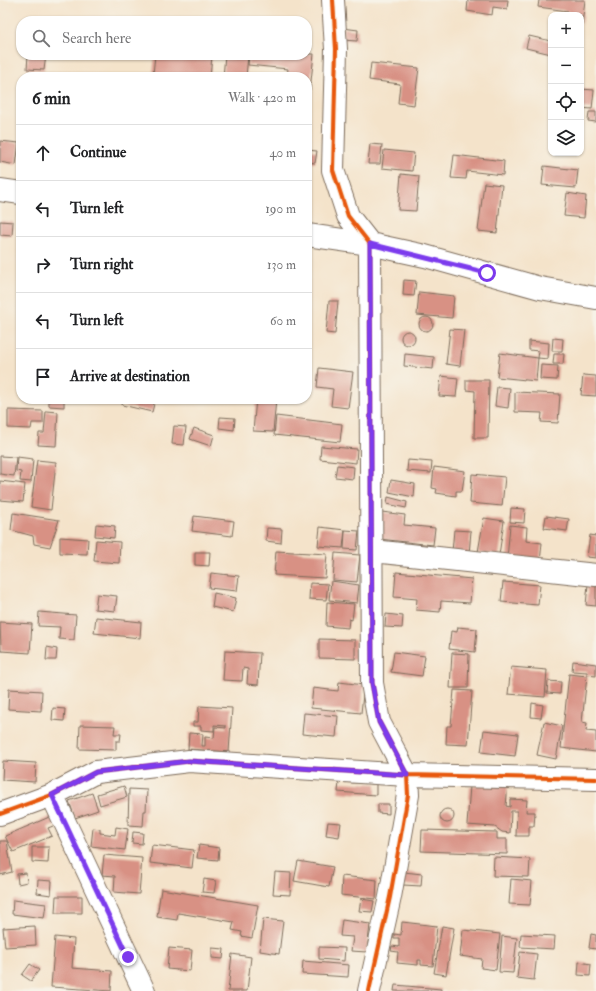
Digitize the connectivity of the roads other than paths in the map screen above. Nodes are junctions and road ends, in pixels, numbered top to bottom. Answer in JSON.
{"nodes":[{"id":1,"x":334,"y":0,"type":"edge"},
{"id":2,"x":0,"y":190,"type":"edge"},
{"id":3,"x":16,"y":192,"type":"edge"},
{"id":4,"x":312,"y":236,"type":"edge"},
{"id":5,"x":370,"y":244,"type":"junction"},
{"id":6,"x":596,"y":298,"type":"edge"},
{"id":7,"x":373,"y":551,"type":"junction"},
{"id":8,"x":596,"y":575,"type":"edge"},
{"id":9,"x":407,"y":775,"type":"junction"},
{"id":10,"x":596,"y":779,"type":"edge"},
{"id":11,"x":52,"y":795,"type":"junction"},
{"id":12,"x":0,"y":814,"type":"edge"},
{"id":13,"x":144,"y":991,"type":"edge"},
{"id":14,"x":369,"y":991,"type":"edge"}],
"edges":[{"from":1,"to":5,"type":"street"},
{"from":2,"to":3,"type":"street"},
{"from":4,"to":5,"type":"street"},
{"from":5,"to":6,"type":"street"},
{"from":5,"to":7,"type":"street"},
{"from":7,"to":8,"type":"street"},
{"from":7,"to":9,"type":"street"},
{"from":9,"to":10,"type":"street"},
{"from":9,"to":11,"type":"street"},
{"from":9,"to":14,"type":"street"},
{"from":11,"to":12,"type":"street"},
{"from":11,"to":13,"type":"street"}]}
